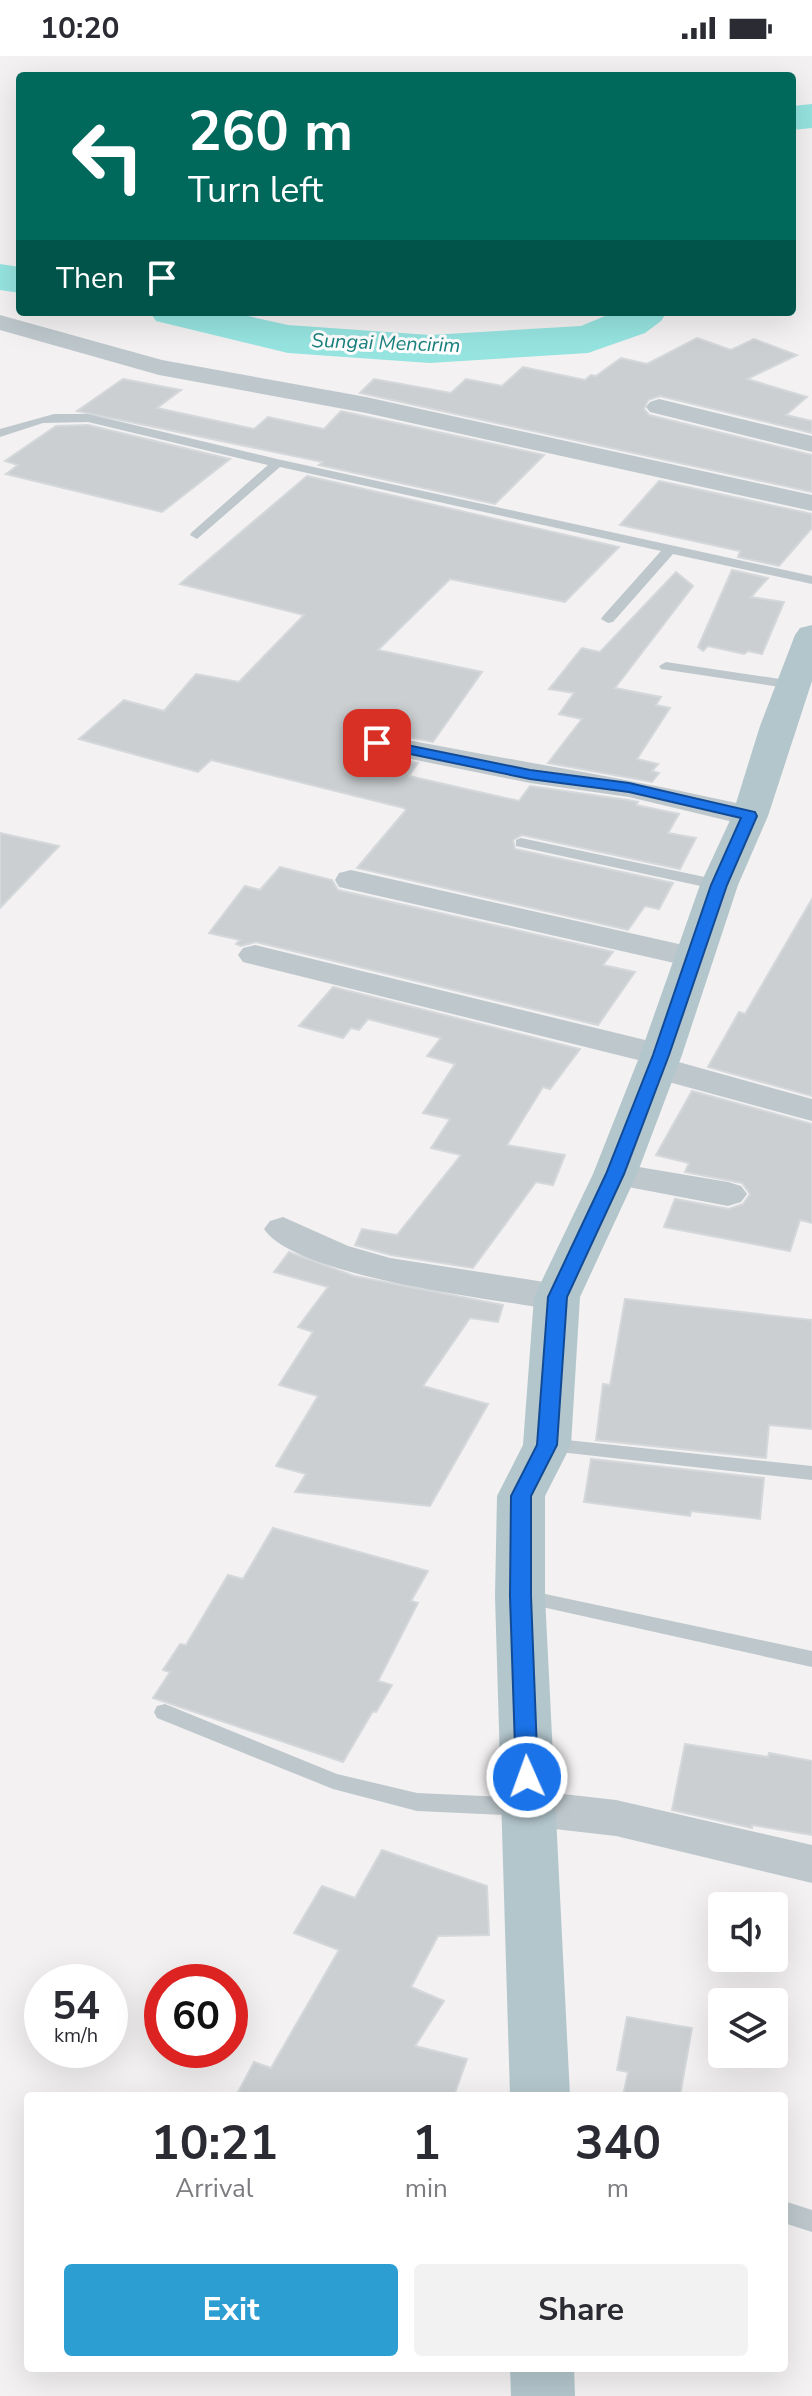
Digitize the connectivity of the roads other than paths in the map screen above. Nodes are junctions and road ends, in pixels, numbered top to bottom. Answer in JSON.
{"nodes":[{"id":1,"x":0,"y":322,"type":"edge"},
{"id":2,"x":659,"y":407,"type":"dead end"},
{"id":3,"x":0,"y":433,"type":"edge"},
{"id":4,"x":812,"y":444,"type":"edge"},
{"id":5,"x":277,"y":463,"type":"junction"},
{"id":6,"x":812,"y":503,"type":"edge"},
{"id":7,"x":197,"y":535,"type":"dead end"},
{"id":8,"x":670,"y":549,"type":"junction"},
{"id":9,"x":812,"y":580,"type":"edge"},
{"id":10,"x":608,"y":619,"type":"dead end"},
{"id":11,"x":812,"y":635,"type":"edge"},
{"id":12,"x":666,"y":666,"type":"dead end"},
{"id":13,"x":793,"y":685,"type":"junction"},
{"id":14,"x":377,"y":743,"type":"dead end"},
{"id":15,"x":750,"y":816,"type":"junction"},
{"id":16,"x":521,"y":843,"type":"dead end"},
{"id":17,"x":351,"y":880,"type":"dead end"},
{"id":18,"x":719,"y":885,"type":"junction"},
{"id":19,"x":255,"y":955,"type":"dead end"},
{"id":20,"x":692,"y":957,"type":"junction"},
{"id":21,"x":659,"y":1061,"type":"junction"},
{"id":22,"x":812,"y":1110,"type":"edge"},
{"id":23,"x":615,"y":1174,"type":"junction"},
{"id":24,"x":728,"y":1194,"type":"dead end"},
{"id":25,"x":283,"y":1229,"type":"dead end"},
{"id":26,"x":557,"y":1297,"type":"junction"},
{"id":27,"x":547,"y":1445,"type":"junction"},
{"id":28,"x":812,"y":1473,"type":"edge"},
{"id":29,"x":520,"y":1596,"type":"junction"},
{"id":30,"x":812,"y":1659,"type":"edge"},
{"id":31,"x":165,"y":1712,"type":"dead end"},
{"id":32,"x":528,"y":1808,"type":"junction"},
{"id":33,"x":812,"y":1864,"type":"edge"},
{"id":34,"x":540,"y":2092,"type":"edge"},
{"id":35,"x":788,"y":2213,"type":"edge"},
{"id":36,"x":812,"y":2221,"type":"edge"},
{"id":37,"x":542,"y":2372,"type":"edge"},
{"id":38,"x":543,"y":2396,"type":"edge"}],
"edges":[{"from":1,"to":6,"type":"street"},
{"from":2,"to":4,"type":"street"},
{"from":3,"to":5,"type":"lane"},
{"from":5,"to":7,"type":"lane"},
{"from":5,"to":8,"type":"lane"},
{"from":8,"to":9,"type":"lane"},
{"from":8,"to":10,"type":"lane"},
{"from":11,"to":13,"type":"main road"},
{"from":12,"to":13,"type":"lane"},
{"from":13,"to":15,"type":"main road"},
{"from":14,"to":15,"type":"street"},
{"from":15,"to":18,"type":"main road"},
{"from":16,"to":18,"type":"lane"},
{"from":17,"to":20,"type":"street"},
{"from":18,"to":20,"type":"main road"},
{"from":19,"to":21,"type":"street"},
{"from":20,"to":21,"type":"main road"},
{"from":21,"to":22,"type":"street"},
{"from":21,"to":23,"type":"main road"},
{"from":23,"to":24,"type":"street"},
{"from":23,"to":26,"type":"main road"},
{"from":25,"to":26,"type":"street"},
{"from":26,"to":27,"type":"main road"},
{"from":27,"to":28,"type":"lane"},
{"from":27,"to":29,"type":"main road"},
{"from":29,"to":30,"type":"lane"},
{"from":29,"to":32,"type":"main road"},
{"from":31,"to":32,"type":"lane"},
{"from":32,"to":33,"type":"street"},
{"from":32,"to":34,"type":"main road"},
{"from":35,"to":36,"type":"lane"},
{"from":37,"to":38,"type":"main road"}]}
